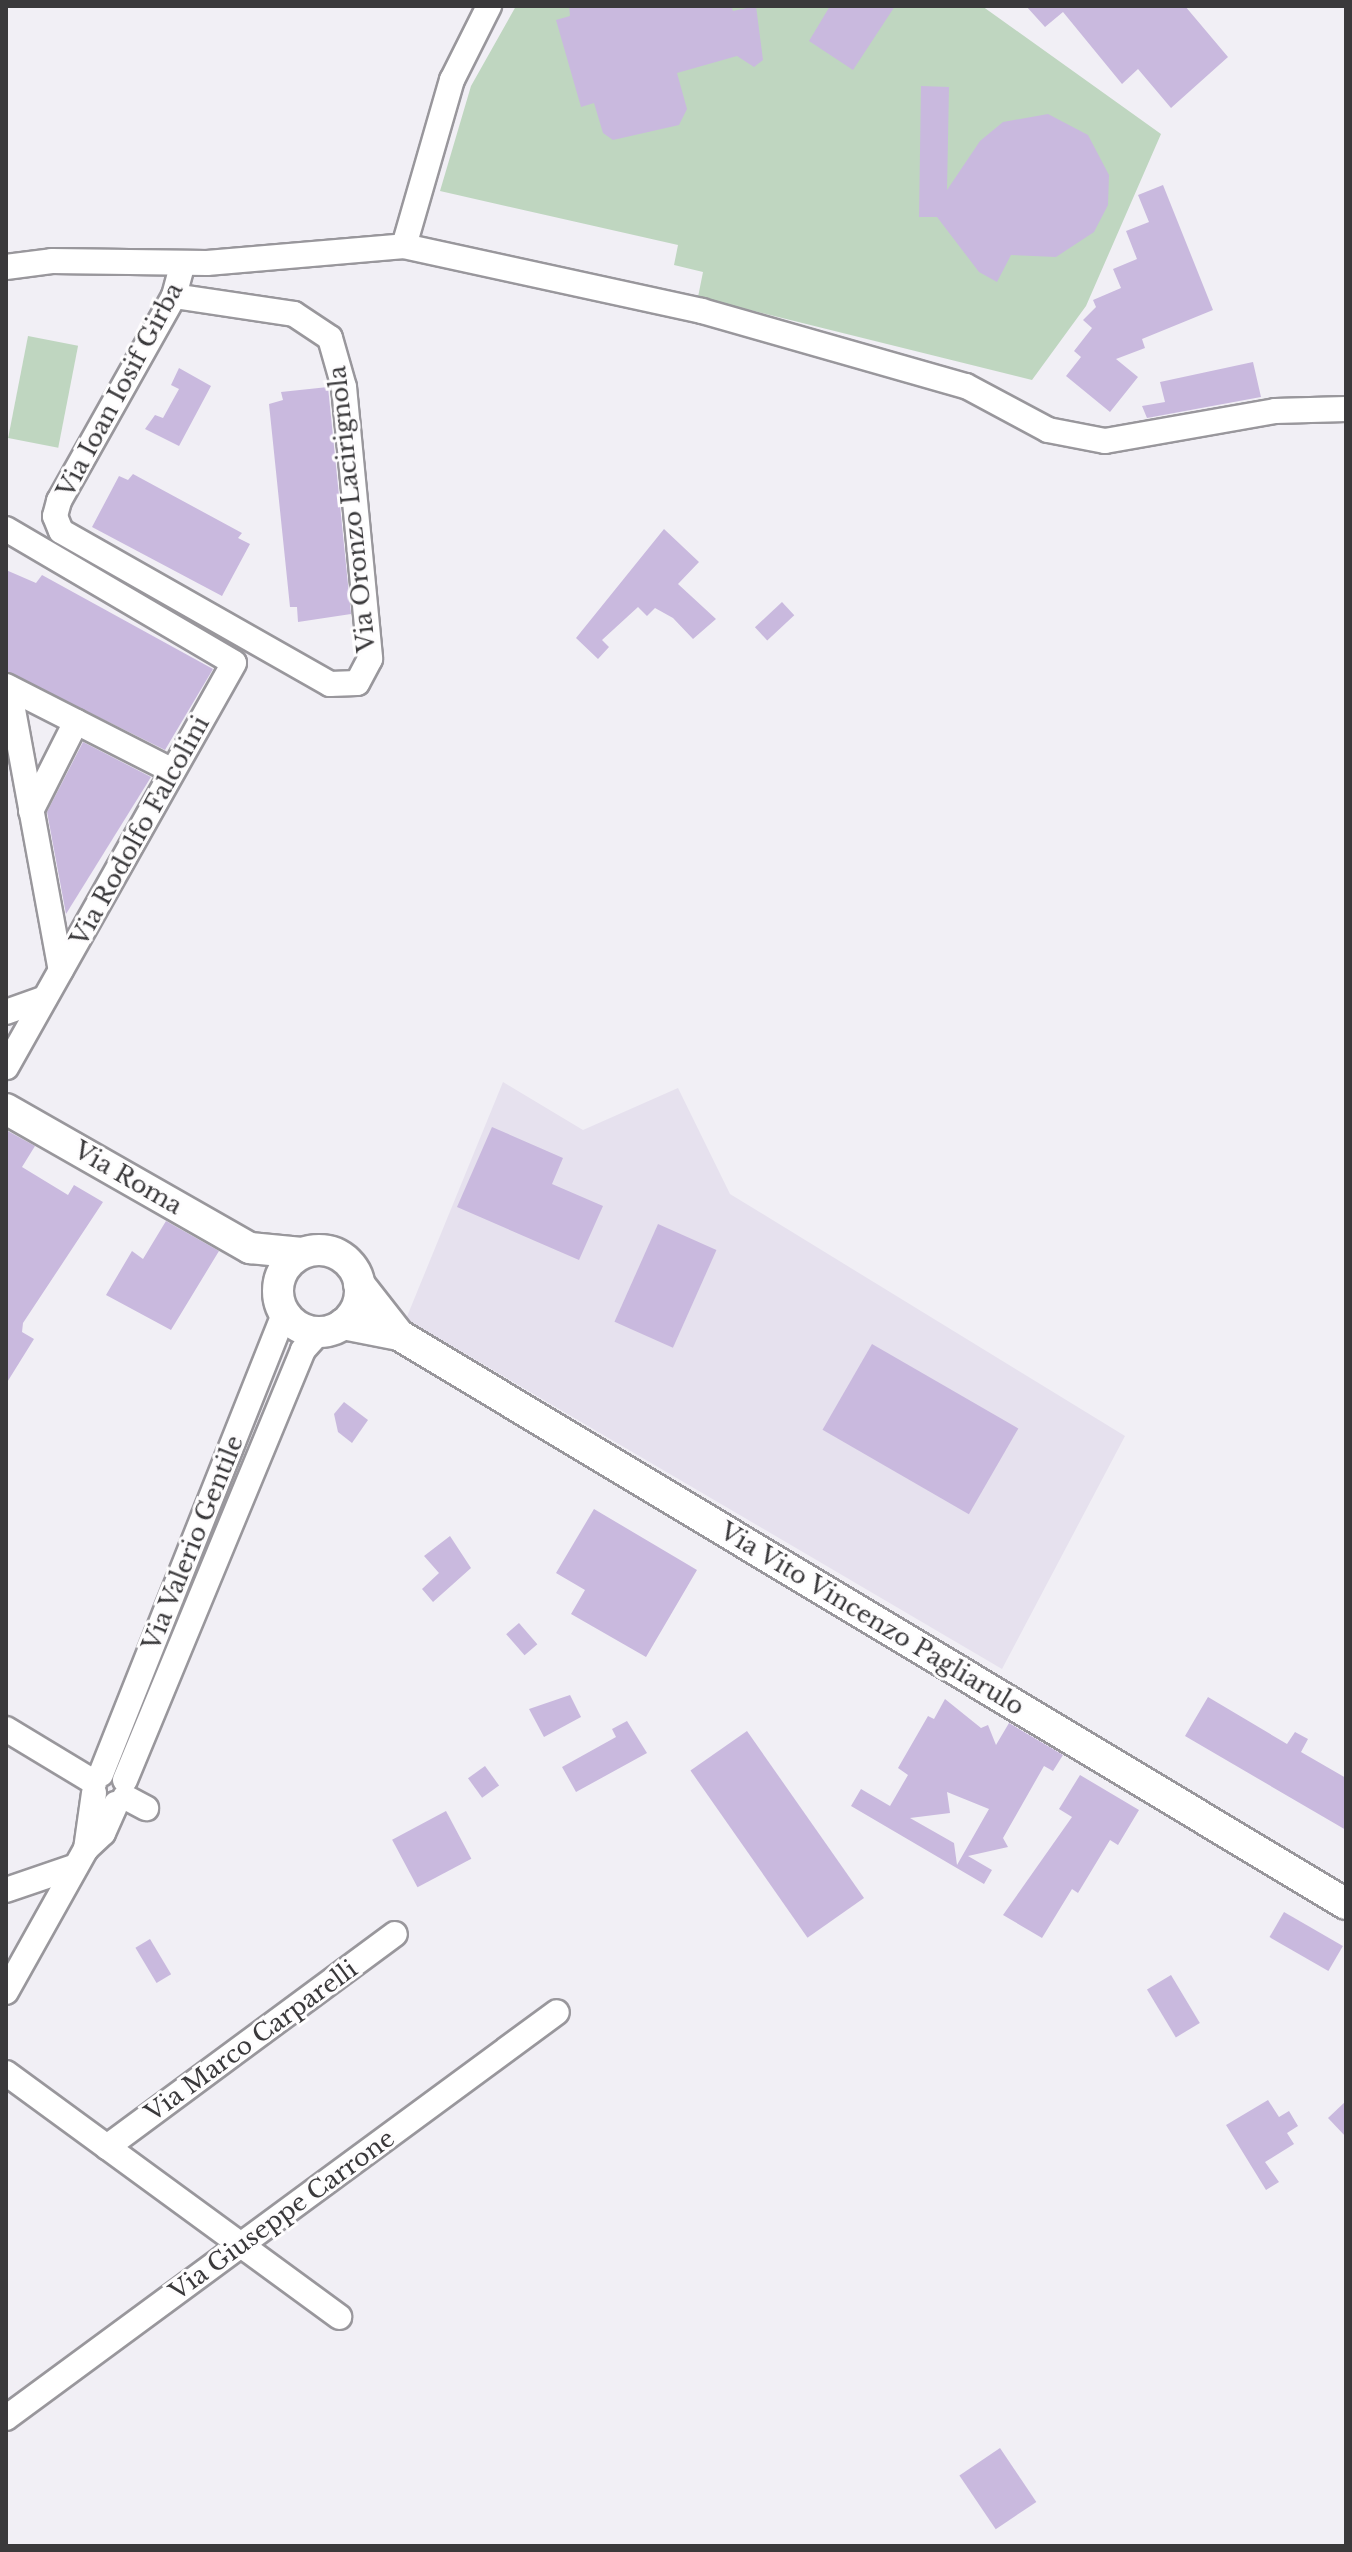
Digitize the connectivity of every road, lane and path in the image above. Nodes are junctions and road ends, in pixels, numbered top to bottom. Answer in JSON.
{"nodes":[{"id":1,"x":489,"y":6,"type":"edge"},
{"id":2,"x":404,"y":246,"type":"junction"},
{"id":3,"x":183,"y":263,"type":"junction"},
{"id":4,"x":6,"y":267,"type":"edge"},
{"id":5,"x":174,"y":296,"type":"junction"},
{"id":6,"x":1346,"y":409,"type":"edge"},
{"id":7,"x":55,"y":516,"type":"joint"},
{"id":8,"x":7,"y":531,"type":"edge"},
{"id":9,"x":7,"y":687,"type":"edge"},
{"id":10,"x":76,"y":722,"type":"junction"},
{"id":11,"x":173,"y":771,"type":"junction"},
{"id":12,"x":31,"y":811,"type":"junction"},
{"id":13,"x":61,"y":970,"type":"junction"},
{"id":14,"x":45,"y":998,"type":"junction"},
{"id":15,"x":6,"y":1012,"type":"edge"},
{"id":16,"x":6,"y":1067,"type":"edge"},
{"id":17,"x":6,"y":1109,"type":"edge"},
{"id":18,"x":250,"y":1248,"type":"junction"},
{"id":19,"x":302,"y":1253,"type":"junction"},
{"id":20,"x":359,"y":1284,"type":"junction"},
{"id":21,"x":281,"y":1299,"type":"junction"},
{"id":22,"x":331,"y":1328,"type":"junction"},
{"id":23,"x":399,"y":1335,"type":"junction"},
{"id":24,"x":6,"y":1729,"type":"edge"},
{"id":25,"x":96,"y":1783,"type":"junction"},
{"id":26,"x":128,"y":1798,"type":"junction"},
{"id":27,"x":81,"y":1858,"type":"junction"},
{"id":28,"x":6,"y":1890,"type":"edge"},
{"id":29,"x":1346,"y":1904,"type":"edge"},
{"id":30,"x":395,"y":1934,"type":"dead end"},
{"id":31,"x":6,"y":1992,"type":"edge"},
{"id":32,"x":557,"y":2012,"type":"dead end"},
{"id":33,"x":6,"y":2073,"type":"edge"},
{"id":34,"x":107,"y":2147,"type":"junction"},
{"id":35,"x":241,"y":2246,"type":"junction"},
{"id":36,"x":339,"y":2317,"type":"dead end"},
{"id":37,"x":6,"y":2418,"type":"edge"}],
"edges":[{"from":1,"to":2,"type":"street"},
{"from":2,"to":3,"type":"street"},
{"from":2,"to":6,"type":"street"},
{"from":3,"to":4,"type":"street"},
{"from":3,"to":5,"type":"street","name":"Via Ioan Iosif Girba"},
{"from":5,"to":7,"type":"street","name":"Via Ioan Iosif Girba"},
{"from":5,"to":7,"type":"street","name":"Via Oronzo Lacirignola"},
{"from":8,"to":11,"type":"street","name":"Via Rodolfo Falcolini"},
{"from":9,"to":10,"type":"street"},
{"from":9,"to":12,"type":"street"},
{"from":10,"to":11,"type":"street"},
{"from":10,"to":12,"type":"street"},
{"from":11,"to":13,"type":"street","name":"Via Rodolfo Falcolini"},
{"from":12,"to":13,"type":"street"},
{"from":13,"to":14,"type":"street","name":"Via Rodolfo Falcolini"},
{"from":14,"to":15,"type":"street"},
{"from":14,"to":16,"type":"street","name":"Via Rodolfo Falcolini"},
{"from":17,"to":18,"type":"street","name":"Via Roma"},
{"from":18,"to":19,"type":"street","name":"Via Roma"},
{"from":18,"to":21,"type":"street","name":"Via Roma"},
{"from":19,"to":20,"type":"street"},
{"from":19,"to":21,"type":"street"},
{"from":20,"to":22,"type":"street"},
{"from":20,"to":23,"type":"street","name":"Via Vito Vincenzo Pagliarulo"},
{"from":21,"to":22,"type":"street"},
{"from":21,"to":25,"type":"street","name":"Via Valerio Gentile"},
{"from":22,"to":23,"type":"street","name":"Via Vito Vincenzo Pagliarulo"},
{"from":22,"to":26,"type":"street","name":"Via Valerio Gentile"},
{"from":23,"to":29,"type":"street","name":"Via Vito Vincenzo Pagliarulo"},
{"from":24,"to":25,"type":"street"},
{"from":25,"to":26,"type":"street"},
{"from":25,"to":27,"type":"street","name":"Via Valerio Gentile"},
{"from":26,"to":27,"type":"street","name":"Via Valerio Gentile"},
{"from":27,"to":28,"type":"street"},
{"from":27,"to":31,"type":"street","name":"Via Valerio Gentile"},
{"from":30,"to":34,"type":"street","name":"Via Marco Carparelli"},
{"from":32,"to":35,"type":"street","name":"Via Giuseppe Carrone"},
{"from":33,"to":34,"type":"street"},
{"from":34,"to":35,"type":"street"},
{"from":35,"to":36,"type":"street"},
{"from":35,"to":37,"type":"street","name":"Via Giuseppe Carrone"}]}
